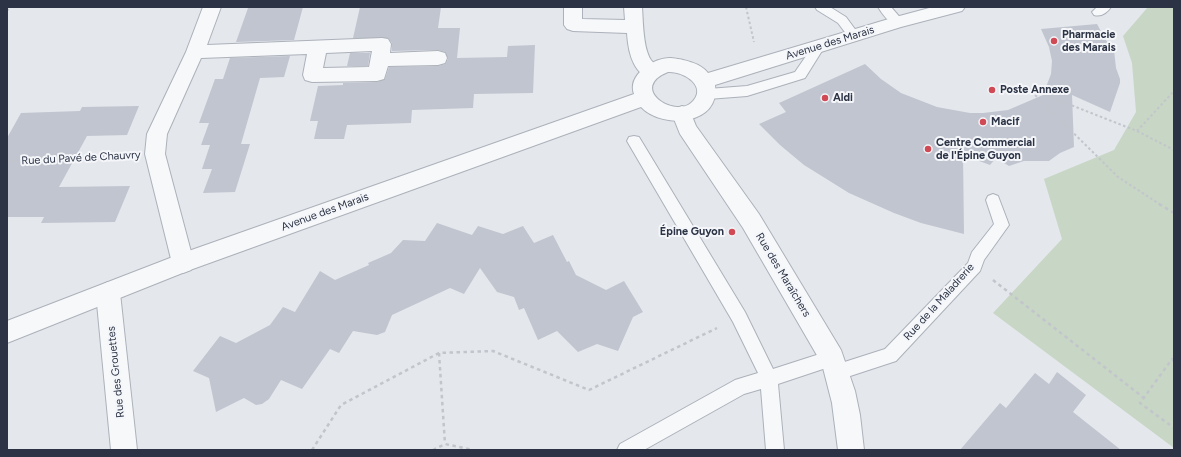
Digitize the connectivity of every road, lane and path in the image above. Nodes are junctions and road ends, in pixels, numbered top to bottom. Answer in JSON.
{"nodes":[{"id":1,"x":10,"y":7,"type":"edge"},
{"id":2,"x":212,"y":7,"type":"edge"},
{"id":3,"x":573,"y":7,"type":"edge"},
{"id":4,"x":633,"y":7,"type":"edge"},
{"id":5,"x":746,"y":7,"type":"edge"},
{"id":6,"x":821,"y":7,"type":"edge"},
{"id":7,"x":884,"y":7,"type":"edge"},
{"id":8,"x":956,"y":7,"type":"edge"},
{"id":9,"x":7,"y":11,"type":"edge"},
{"id":10,"x":898,"y":22,"type":"junction"},
{"id":11,"x":635,"y":27,"type":"junction"},
{"id":12,"x":854,"y":36,"type":"junction"},
{"id":13,"x":755,"y":45,"type":"dead end"},
{"id":14,"x":318,"y":47,"type":"junction"},
{"id":15,"x":195,"y":52,"type":"junction"},
{"id":16,"x":438,"y":58,"type":"dead end"},
{"id":17,"x":380,"y":60,"type":"junction"},
{"id":18,"x":652,"y":71,"type":"junction"},
{"id":19,"x":706,"y":87,"type":"junction"},
{"id":20,"x":1174,"y":91,"type":"edge"},
{"id":21,"x":645,"y":98,"type":"junction"},
{"id":22,"x":682,"y":114,"type":"junction"},
{"id":23,"x":1137,"y":131,"type":"junction"},
{"id":24,"x":634,"y":141,"type":"dead end"},
{"id":25,"x":1174,"y":150,"type":"edge"},
{"id":26,"x":156,"y":154,"type":"junction"},
{"id":27,"x":7,"y":161,"type":"edge"},
{"id":28,"x":993,"y":200,"type":"dead end"},
{"id":29,"x":1174,"y":213,"type":"edge"},
{"id":30,"x":183,"y":263,"type":"junction"},
{"id":31,"x":975,"y":266,"type":"junction"},
{"id":32,"x":108,"y":293,"type":"junction"},
{"id":33,"x":739,"y":317,"type":"junction"},
{"id":34,"x":7,"y":332,"type":"edge"},
{"id":35,"x":438,"y":353,"type":"junction"},
{"id":36,"x":1174,"y":361,"type":"edge"},
{"id":37,"x":835,"y":365,"type":"junction"},
{"id":38,"x":769,"y":379,"type":"junction"},
{"id":39,"x":1144,"y":398,"type":"junction"},
{"id":40,"x":1174,"y":428,"type":"edge"},
{"id":41,"x":445,"y":444,"type":"junction"},
{"id":42,"x":124,"y":450,"type":"edge"},
{"id":43,"x":312,"y":450,"type":"edge"},
{"id":44,"x":433,"y":450,"type":"edge"},
{"id":45,"x":473,"y":450,"type":"edge"},
{"id":46,"x":626,"y":450,"type":"edge"},
{"id":47,"x":775,"y":450,"type":"edge"},
{"id":48,"x":851,"y":450,"type":"edge"}],
"edges":[{"from":1,"to":9,"type":"path"},
{"from":2,"to":15,"type":"street","name":"Rue du Pavé de Chauvry"},
{"from":3,"to":11,"type":"street"},
{"from":4,"to":11,"type":"street"},
{"from":5,"to":13,"type":"path"},
{"from":6,"to":12,"type":"lane"},
{"from":7,"to":10,"type":"lane"},
{"from":8,"to":10,"type":"street","name":"Avenue des Marais"},
{"from":10,"to":12,"type":"street","name":"Avenue des Marais"},
{"from":11,"to":18,"type":"street"},
{"from":12,"to":19,"type":"street","name":"Avenue des Marais"},
{"from":14,"to":15,"type":"street"},
{"from":14,"to":17,"type":"street"},
{"from":14,"to":17,"type":"street"},
{"from":15,"to":26,"type":"street","name":"Rue du Pavé de Chauvry"},
{"from":16,"to":17,"type":"street"},
{"from":18,"to":19,"type":"street"},
{"from":18,"to":21,"type":"street"},
{"from":19,"to":22,"type":"street"},
{"from":20,"to":23,"type":"path"},
{"from":21,"to":22,"type":"street"},
{"from":21,"to":30,"type":"street","name":"Avenue des Marais"},
{"from":22,"to":37,"type":"street","name":"Rue des Maraîchers"},
{"from":23,"to":25,"type":"path"},
{"from":23,"to":29,"type":"path"},
{"from":24,"to":33,"type":"lane"},
{"from":26,"to":27,"type":"path","name":"Rue du Pavé de Chauvry"},
{"from":26,"to":30,"type":"street","name":"Rue du Pavé de Chauvry"},
{"from":28,"to":31,"type":"lane","name":"Rue de la Maladrerie"},
{"from":30,"to":32,"type":"street","name":"Avenue des Marais"},
{"from":31,"to":37,"type":"lane","name":"Rue de la Maladrerie"},
{"from":31,"to":39,"type":"path"},
{"from":32,"to":34,"type":"street","name":"Avenue des Marais"},
{"from":32,"to":42,"type":"street","name":"Rue des Grouettes"},
{"from":33,"to":35,"type":"path"},
{"from":33,"to":38,"type":"lane"},
{"from":35,"to":41,"type":"path"},
{"from":35,"to":43,"type":"path"},
{"from":36,"to":39,"type":"path"},
{"from":37,"to":38,"type":"lane","name":"Rue de la Maladrerie"},
{"from":37,"to":48,"type":"street","name":"Rue des Maraîchers"},
{"from":38,"to":46,"type":"lane","name":"Rue de la Maladrerie"},
{"from":38,"to":47,"type":"lane"},
{"from":39,"to":40,"type":"path"},
{"from":41,"to":44,"type":"path"},
{"from":41,"to":45,"type":"path"}]}
